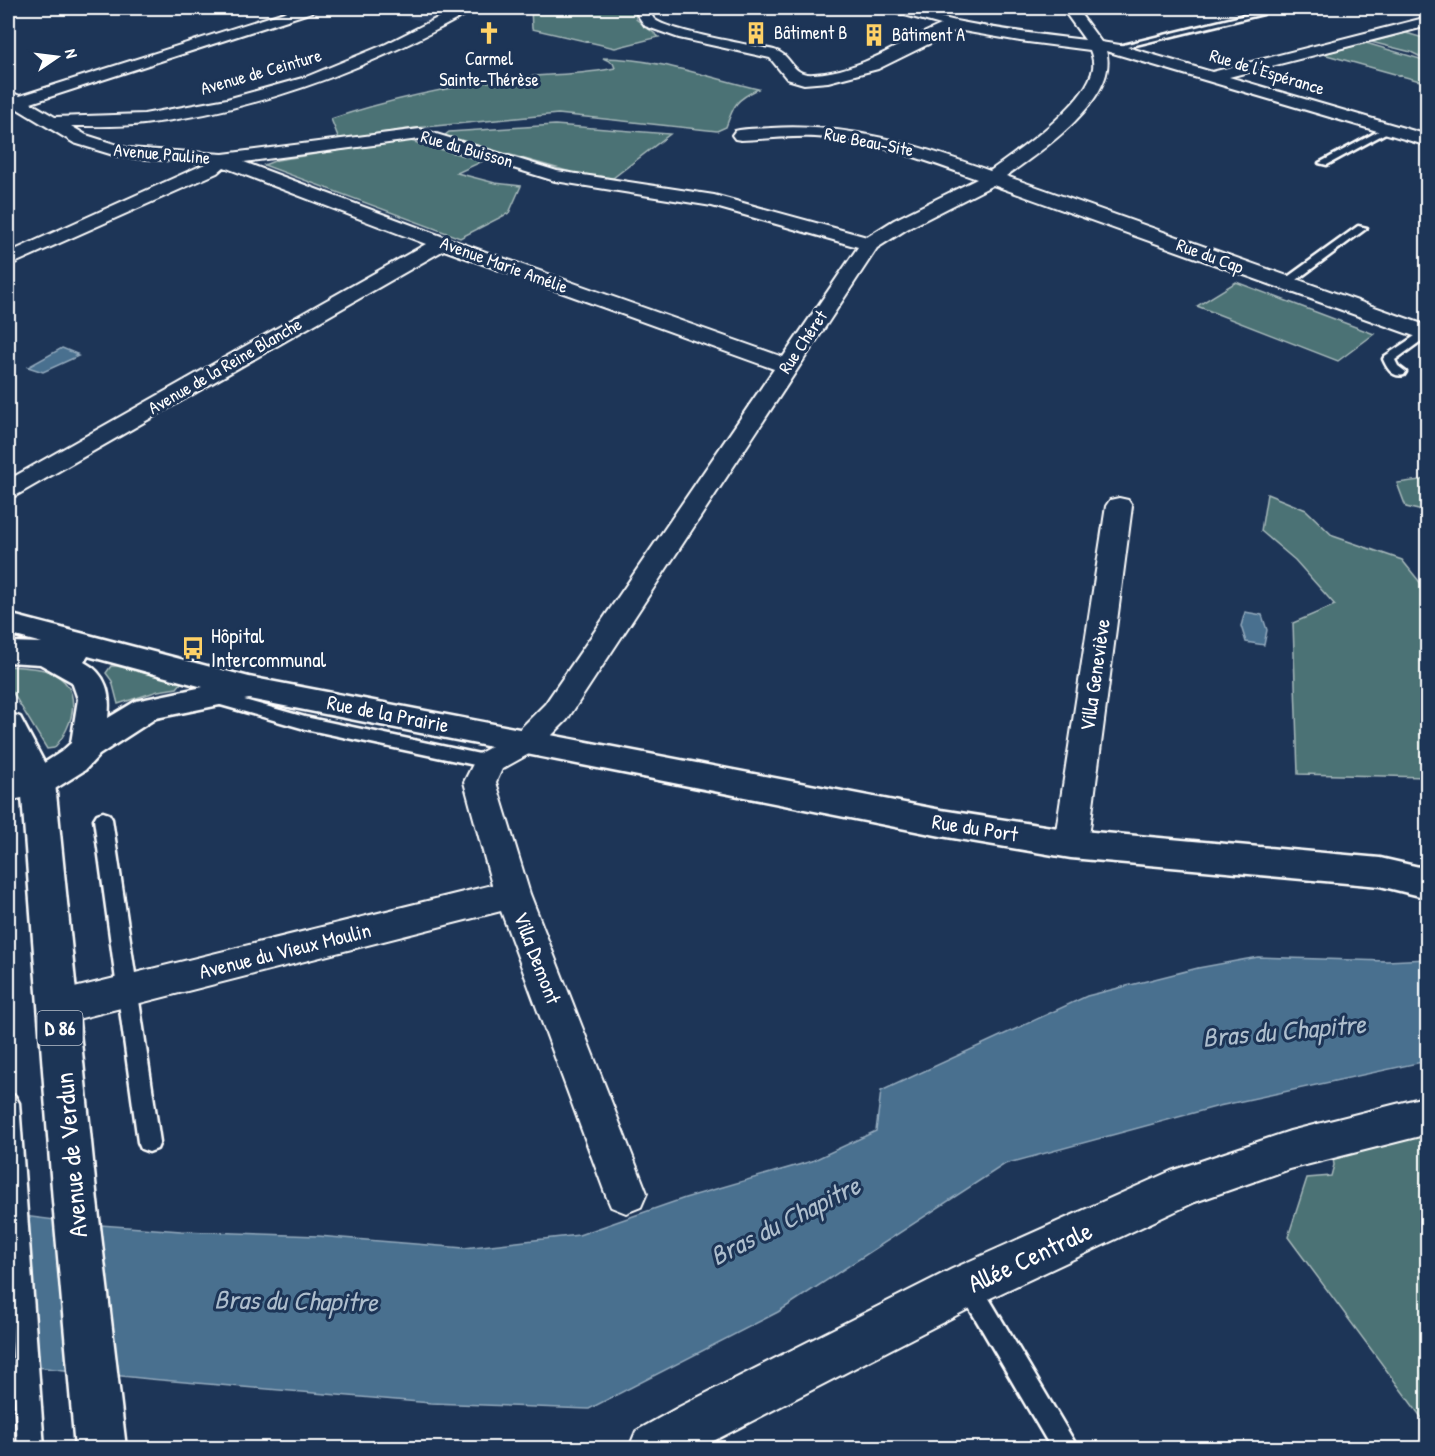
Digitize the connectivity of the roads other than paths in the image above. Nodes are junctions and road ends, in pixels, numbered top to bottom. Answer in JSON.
{"nodes":[{"id":1,"x":310,"y":8,"type":"edge"},
{"id":2,"x":467,"y":8,"type":"edge"},
{"id":3,"x":643,"y":8,"type":"edge"},
{"id":4,"x":895,"y":8,"type":"edge"},
{"id":5,"x":1069,"y":8,"type":"edge"},
{"id":6,"x":1235,"y":8,"type":"edge"},
{"id":7,"x":1428,"y":21,"type":"edge"},
{"id":8,"x":956,"y":25,"type":"junction"},
{"id":9,"x":1095,"y":45,"type":"junction"},
{"id":10,"x":1115,"y":48,"type":"junction"},
{"id":11,"x":1213,"y":76,"type":"junction"},
{"id":12,"x":12,"y":101,"type":"edge"},
{"id":13,"x":53,"y":122,"type":"junction"},
{"id":14,"x":1389,"y":129,"type":"junction"},
{"id":15,"x":741,"y":135,"type":"dead end"},
{"id":16,"x":1428,"y":141,"type":"edge"},
{"id":17,"x":223,"y":159,"type":"junction"},
{"id":18,"x":1324,"y":163,"type":"dead end"},
{"id":19,"x":992,"y":177,"type":"junction"},
{"id":20,"x":1362,"y":228,"type":"dead end"},
{"id":21,"x":442,"y":243,"type":"junction"},
{"id":22,"x":870,"y":244,"type":"junction"},
{"id":23,"x":8,"y":260,"type":"edge"},
{"id":24,"x":1286,"y":283,"type":"junction"},
{"id":25,"x":1426,"y":333,"type":"edge"},
{"id":26,"x":787,"y":366,"type":"junction"},
{"id":27,"x":1400,"y":372,"type":"dead end"},
{"id":28,"x":8,"y":490,"type":"edge"},
{"id":29,"x":1119,"y":506,"type":"dead end"},
{"id":30,"x":8,"y":624,"type":"edge"},
{"id":31,"x":8,"y":652,"type":"edge"},
{"id":32,"x":129,"y":655,"type":"junction"},
{"id":33,"x":50,"y":656,"type":"junction"},
{"id":34,"x":249,"y":688,"type":"junction"},
{"id":35,"x":208,"y":696,"type":"junction"},
{"id":36,"x":8,"y":725,"type":"edge"},
{"id":37,"x":527,"y":741,"type":"junction"},
{"id":38,"x":87,"y":747,"type":"junction"},
{"id":39,"x":489,"y":762,"type":"junction"},
{"id":40,"x":23,"y":785,"type":"edge"},
{"id":41,"x":103,"y":819,"type":"dead end"},
{"id":42,"x":1071,"y":844,"type":"junction"},
{"id":43,"x":1428,"y":884,"type":"edge"},
{"id":44,"x":512,"y":894,"type":"junction"},
{"id":45,"x":128,"y":990,"type":"junction"},
{"id":46,"x":58,"y":1008,"type":"junction"},
{"id":47,"x":8,"y":1103,"type":"edge"},
{"id":48,"x":1428,"y":1115,"type":"edge"},
{"id":49,"x":149,"y":1142,"type":"dead end"},
{"id":50,"x":626,"y":1193,"type":"dead end"},
{"id":51,"x":968,"y":1285,"type":"junction"},
{"id":52,"x":31,"y":1449,"type":"edge"},
{"id":53,"x":101,"y":1449,"type":"edge"},
{"id":54,"x":653,"y":1449,"type":"edge"},
{"id":55,"x":1065,"y":1449,"type":"edge"}],
"edges":[{"from":1,"to":12,"type":"street"},
{"from":2,"to":13,"type":"street","name":"Avenue de Ceinture"},
{"from":3,"to":8,"type":"street"},
{"from":4,"to":8,"type":"street","name":"Rue de l'Espérance"},
{"from":5,"to":9,"type":"street","name":"Rue Chéret"},
{"from":6,"to":10,"type":"lane"},
{"from":7,"to":11,"type":"street"},
{"from":8,"to":9,"type":"street","name":"Rue de l'Espérance"},
{"from":9,"to":10,"type":"street","name":"Rue de l'Espérance"},
{"from":9,"to":19,"type":"street","name":"Rue Chéret"},
{"from":10,"to":11,"type":"street","name":"Rue de l'Espérance"},
{"from":11,"to":14,"type":"street","name":"Rue de l'Espérance"},
{"from":12,"to":13,"type":"street","name":"Avenue Pauline"},
{"from":13,"to":17,"type":"street","name":"Avenue Pauline"},
{"from":14,"to":16,"type":"street","name":"Rue de l'Espérance"},
{"from":14,"to":18,"type":"lane"},
{"from":15,"to":19,"type":"street","name":"Rue Beau-Site"},
{"from":17,"to":21,"type":"street","name":"Avenue Marie Amélie"},
{"from":17,"to":22,"type":"street","name":"Rue du Buisson"},
{"from":17,"to":23,"type":"street","name":"Rue du Buisson"},
{"from":19,"to":22,"type":"street","name":"Rue Chéret"},
{"from":19,"to":24,"type":"street","name":"Rue du Cap"},
{"from":20,"to":24,"type":"lane"},
{"from":21,"to":26,"type":"street","name":"Avenue Marie Amélie"},
{"from":21,"to":28,"type":"street","name":"Avenue de la Reine Blanche"},
{"from":22,"to":26,"type":"street","name":"Rue Chéret"},
{"from":24,"to":25,"type":"street","name":"Rue du Cap"},
{"from":25,"to":27,"type":"lane"},
{"from":26,"to":37,"type":"street","name":"Rue Chéret"},
{"from":29,"to":42,"type":"street","name":"Villa Geneviève"},
{"from":30,"to":32,"type":"street"},
{"from":31,"to":33,"type":"street"},
{"from":32,"to":33,"type":"street"},
{"from":32,"to":34,"type":"street"},
{"from":33,"to":38,"type":"street"},
{"from":34,"to":35,"type":"street"},
{"from":34,"to":37,"type":"street","name":"Rue de la Prairie"},
{"from":35,"to":38,"type":"street"},
{"from":35,"to":39,"type":"lane"},
{"from":36,"to":40,"type":"street","name":"Avenue de Verdun","number":"D 86"},
{"from":37,"to":39,"type":"street"},
{"from":37,"to":42,"type":"street","name":"Rue du Port"},
{"from":38,"to":40,"type":"street"},
{"from":39,"to":44,"type":"street","name":"Villa Demont"},
{"from":40,"to":46,"type":"street","name":"Avenue de Verdun","number":"D 86"},
{"from":41,"to":45,"type":"lane"},
{"from":42,"to":43,"type":"street","name":"Rue du Port"},
{"from":44,"to":45,"type":"street","name":"Avenue du Vieux Moulin"},
{"from":44,"to":50,"type":"street","name":"Villa Demont"},
{"from":45,"to":46,"type":"street","name":"Avenue du Vieux Moulin"},
{"from":45,"to":49,"type":"lane"},
{"from":46,"to":53,"type":"street","name":"Avenue de Verdun","number":"D 86"},
{"from":47,"to":52,"type":"lane"},
{"from":48,"to":51,"type":"street","name":"Allée Centrale"},
{"from":51,"to":54,"type":"street","name":"Allée Centrale"},
{"from":51,"to":55,"type":"lane"}]}
